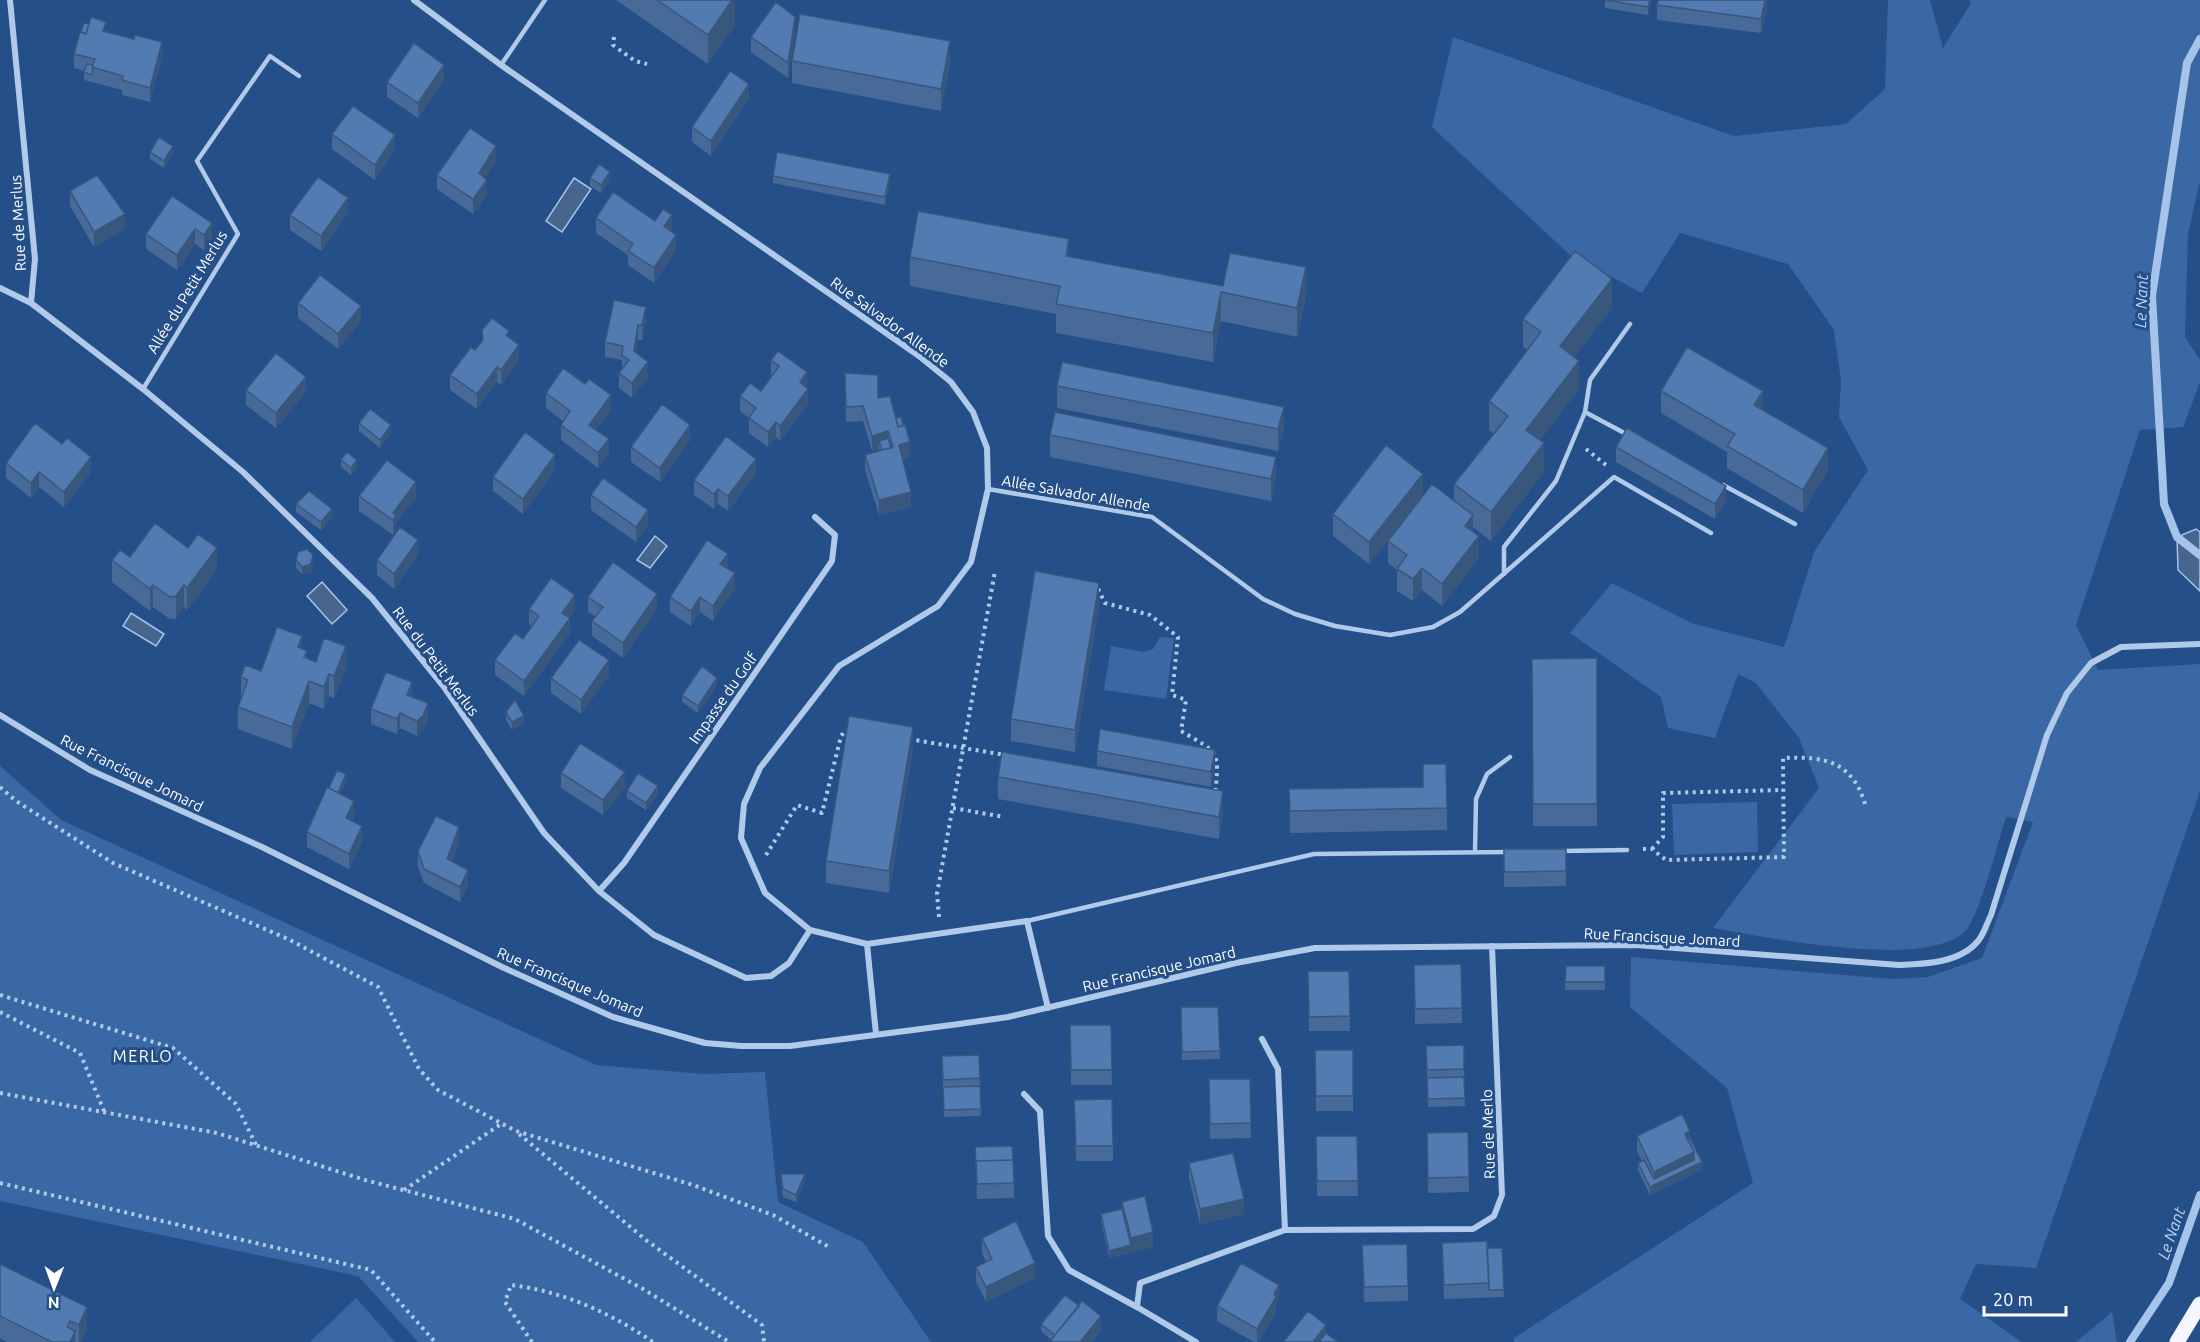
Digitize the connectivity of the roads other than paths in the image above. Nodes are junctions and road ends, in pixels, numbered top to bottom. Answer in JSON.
{"nodes":[{"id":1,"x":10,"y":0,"type":"edge"},
{"id":2,"x":414,"y":0,"type":"edge"},
{"id":3,"x":545,"y":0,"type":"edge"},
{"id":4,"x":501,"y":65,"type":"junction"},
{"id":5,"x":299,"y":76,"type":"dead end"},
{"id":6,"x":0,"y":288,"type":"edge"},
{"id":7,"x":31,"y":303,"type":"junction"},
{"id":8,"x":1630,"y":324,"type":"dead end"},
{"id":9,"x":143,"y":389,"type":"junction"},
{"id":10,"x":1585,"y":412,"type":"junction"},
{"id":11,"x":1638,"y":440,"type":"edge"},
{"id":12,"x":1711,"y":479,"type":"edge"},
{"id":13,"x":988,"y":489,"type":"junction"},
{"id":14,"x":815,"y":517,"type":"dead end"},
{"id":15,"x":1795,"y":524,"type":"dead end"},
{"id":16,"x":1711,"y":533,"type":"dead end"},
{"id":17,"x":1504,"y":574,"type":"junction"},
{"id":18,"x":2200,"y":644,"type":"edge"},
{"id":19,"x":0,"y":715,"type":"edge"},
{"id":20,"x":1510,"y":757,"type":"dead end"},
{"id":21,"x":1627,"y":850,"type":"road end"},
{"id":22,"x":1522,"y":851,"type":"edge"},
{"id":23,"x":1557,"y":851,"type":"edge"},
{"id":24,"x":1475,"y":852,"type":"junction"},
{"id":25,"x":599,"y":891,"type":"junction"},
{"id":26,"x":1027,"y":921,"type":"junction"},
{"id":27,"x":810,"y":930,"type":"junction"},
{"id":28,"x":867,"y":944,"type":"junction"},
{"id":29,"x":1492,"y":946,"type":"junction"},
{"id":30,"x":1048,"y":1008,"type":"junction"},
{"id":31,"x":876,"y":1035,"type":"junction"},
{"id":32,"x":1262,"y":1039,"type":"dead end"},
{"id":33,"x":1024,"y":1094,"type":"dead end"},
{"id":34,"x":1285,"y":1230,"type":"junction"},
{"id":35,"x":2200,"y":1304,"type":"edge"},
{"id":36,"x":1137,"y":1306,"type":"junction"},
{"id":37,"x":1196,"y":1342,"type":"edge"},
{"id":38,"x":2178,"y":1342,"type":"edge"}],
"edges":[{"from":1,"to":7,"type":"street","name":"Rue de Merlus"},
{"from":2,"to":4,"type":"street","name":"Rue Salvador Allende"},
{"from":3,"to":4,"type":"lane"},
{"from":4,"to":13,"type":"street","name":"Rue Salvador Allende"},
{"from":5,"to":9,"type":"lane","name":"Allée du Petit Merlus"},
{"from":6,"to":7,"type":"street","name":"Rue de Merlus"},
{"from":7,"to":9,"type":"street","name":"Rue du Petit Merlus"},
{"from":8,"to":10,"type":"lane"},
{"from":9,"to":25,"type":"street","name":"Rue du Petit Merlus"},
{"from":10,"to":11,"type":"lane"},
{"from":10,"to":17,"type":"lane"},
{"from":12,"to":15,"type":"lane"},
{"from":13,"to":17,"type":"lane","name":"Allée Salvador Allende"},
{"from":13,"to":27,"type":"street","name":"Rue Salvador Allende"},
{"from":14,"to":25,"type":"street","name":"Impasse du Golf"},
{"from":16,"to":17,"type":"lane","name":"Allée Salvador Allende"},
{"from":18,"to":29,"type":"street","name":"Rue Francisque Jomard"},
{"from":19,"to":31,"type":"street","name":"Rue Francisque Jomard"},
{"from":20,"to":24,"type":"lane"},
{"from":21,"to":23,"type":"lane"},
{"from":22,"to":24,"type":"lane"},
{"from":24,"to":26,"type":"lane"},
{"from":25,"to":27,"type":"street","name":"Rue du Petit Merlus"},
{"from":26,"to":28,"type":"street","name":"Rue Salvador Allende"},
{"from":26,"to":30,"type":"street"},
{"from":27,"to":28,"type":"street","name":"Rue Salvador Allende"},
{"from":28,"to":31,"type":"street"},
{"from":29,"to":30,"type":"street","name":"Rue Francisque Jomard"},
{"from":29,"to":34,"type":"street","name":"Rue de Merlo"},
{"from":30,"to":31,"type":"street","name":"Rue Francisque Jomard"},
{"from":32,"to":34,"type":"street"},
{"from":33,"to":36,"type":"street"},
{"from":34,"to":36,"type":"street","name":"Rue de Merlo"},
{"from":35,"to":38,"type":"main road"},
{"from":36,"to":37,"type":"street"}]}
